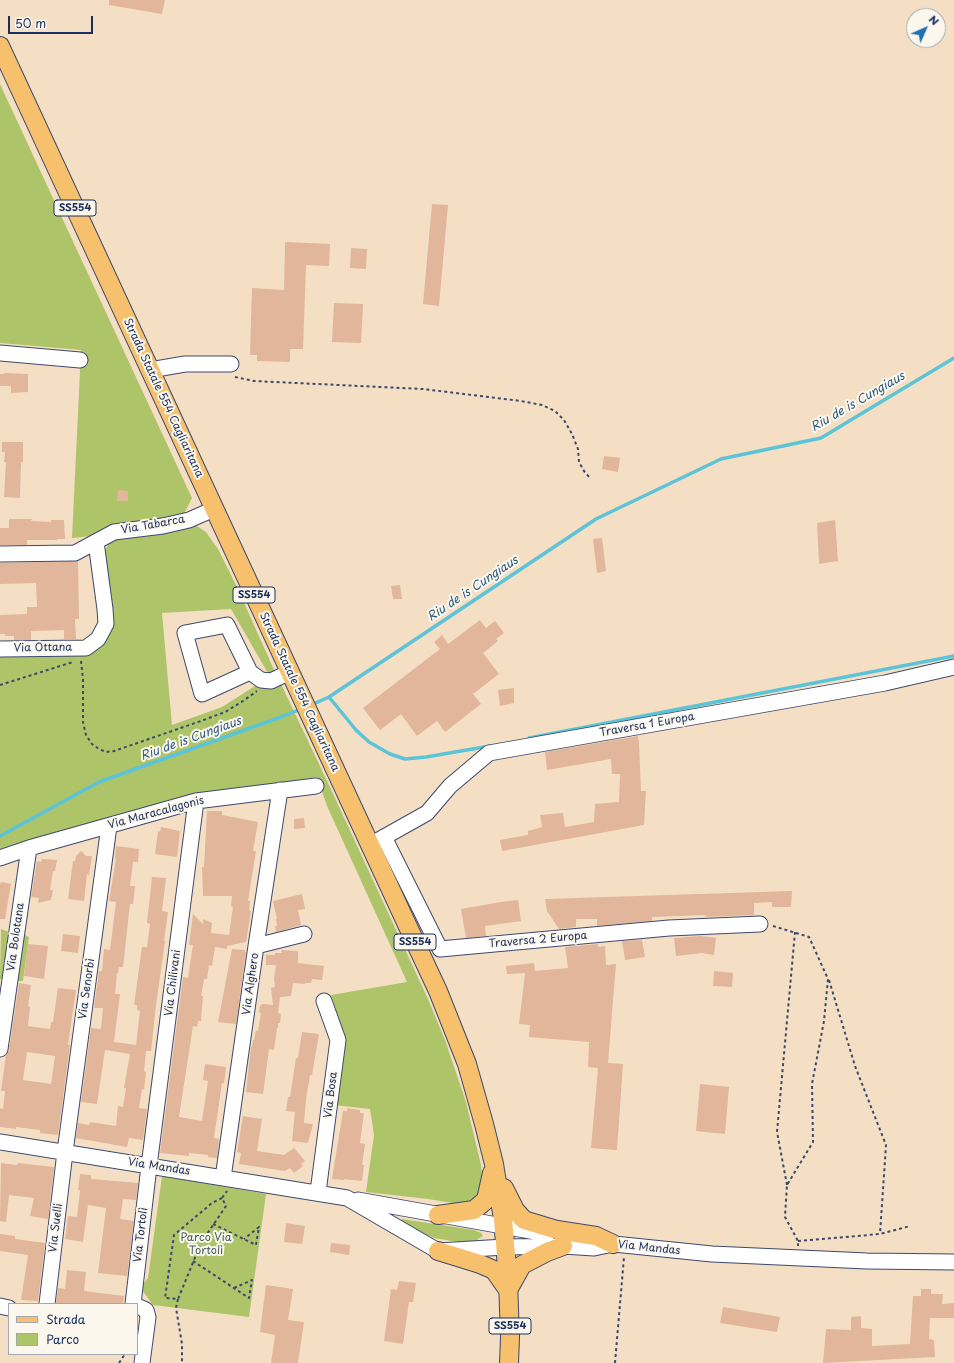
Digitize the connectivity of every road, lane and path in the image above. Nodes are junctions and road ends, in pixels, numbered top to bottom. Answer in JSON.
{"nodes":[{"id":1,"x":0,"y":46,"type":"edge"},
{"id":2,"x":0,"y":353,"type":"edge"},
{"id":3,"x":80,"y":360,"type":"dead end"},
{"id":4,"x":225,"y":364,"type":"joint"},
{"id":5,"x":150,"y":370,"type":"junction"},
{"id":6,"x":590,"y":478,"type":"dead end"},
{"id":7,"x":214,"y":509,"type":"junction"},
{"id":8,"x":96,"y":542,"type":"junction"},
{"id":9,"x":0,"y":554,"type":"edge"},
{"id":10,"x":0,"y":649,"type":"edge"},
{"id":11,"x":80,"y":652,"type":"junction"},
{"id":12,"x":954,"y":667,"type":"edge"},
{"id":13,"x":250,"y":672,"type":"junction"},
{"id":14,"x":292,"y":677,"type":"junction"},
{"id":15,"x":266,"y":680,"type":"junction"},
{"id":16,"x":0,"y":685,"type":"edge"},
{"id":17,"x":316,"y":786,"type":"dead end"},
{"id":18,"x":280,"y":790,"type":"junction"},
{"id":19,"x":196,"y":801,"type":"junction"},
{"id":20,"x":110,"y":826,"type":"junction"},
{"id":21,"x":377,"y":841,"type":"junction"},
{"id":22,"x":29,"y":848,"type":"junction"},
{"id":23,"x":0,"y":858,"type":"edge"},
{"id":24,"x":760,"y":924,"type":"joint"},
{"id":25,"x":795,"y":932,"type":"junction"},
{"id":26,"x":304,"y":934,"type":"dead end"},
{"id":27,"x":256,"y":946,"type":"junction"},
{"id":28,"x":828,"y":979,"type":"junction"},
{"id":29,"x":324,"y":1001,"type":"dead end"},
{"id":30,"x":0,"y":1049,"type":"edge"},
{"id":31,"x":0,"y":1142,"type":"edge"},
{"id":32,"x":65,"y":1152,"type":"junction"},
{"id":33,"x":494,"y":1164,"type":"junction"},
{"id":34,"x":149,"y":1166,"type":"junction"},
{"id":35,"x":229,"y":1179,"type":"junction"},
{"id":36,"x":787,"y":1186,"type":"junction"},
{"id":37,"x":318,"y":1192,"type":"junction"},
{"id":38,"x":222,"y":1198,"type":"junction"},
{"id":39,"x":347,"y":1198,"type":"junction"},
{"id":40,"x":438,"y":1215,"type":"junction"},
{"id":41,"x":214,"y":1224,"type":"junction"},
{"id":42,"x":504,"y":1226,"type":"junction"},
{"id":43,"x":910,"y":1226,"type":"dead end"},
{"id":44,"x":880,"y":1234,"type":"junction"},
{"id":45,"x":244,"y":1239,"type":"junction"},
{"id":46,"x":798,"y":1241,"type":"junction"},
{"id":47,"x":619,"y":1245,"type":"junction"},
{"id":48,"x":563,"y":1246,"type":"junction"},
{"id":49,"x":505,"y":1247,"type":"junction"},
{"id":50,"x":438,"y":1251,"type":"junction"},
{"id":51,"x":799,"y":1259,"type":"junction"},
{"id":52,"x":193,"y":1261,"type":"junction"},
{"id":53,"x":954,"y":1262,"type":"edge"},
{"id":54,"x":234,"y":1288,"type":"junction"},
{"id":55,"x":508,"y":1290,"type":"junction"},
{"id":56,"x":178,"y":1299,"type":"junction"},
{"id":57,"x":47,"y":1303,"type":"edge"},
{"id":58,"x":133,"y":1303,"type":"edge"},
{"id":59,"x":138,"y":1306,"type":"edge"},
{"id":60,"x":124,"y":1355,"type":"edge"},
{"id":61,"x":118,"y":1363,"type":"edge"},
{"id":62,"x":142,"y":1363,"type":"edge"},
{"id":63,"x":182,"y":1363,"type":"edge"},
{"id":64,"x":509,"y":1363,"type":"edge"},
{"id":65,"x":616,"y":1363,"type":"edge"}],
"edges":[{"from":1,"to":5,"type":"main road","name":"Strada Statale 554 Cagliaritana","number":"SS554"},
{"from":2,"to":3,"type":"street"},
{"from":4,"to":5,"type":"street"},
{"from":4,"to":6,"type":"path"},
{"from":5,"to":7,"type":"main road","name":"Strada Statale 554 Cagliaritana","number":"SS554"},
{"from":7,"to":8,"type":"street","name":"Via Tabarca"},
{"from":7,"to":14,"type":"main road","name":"Strada Statale 554 Cagliaritana","number":"SS554"},
{"from":8,"to":9,"type":"street","name":"Via Tabarca"},
{"from":8,"to":11,"type":"street"},
{"from":10,"to":11,"type":"street","name":"Via Ottana"},
{"from":11,"to":15,"type":"path"},
{"from":11,"to":16,"type":"path"},
{"from":12,"to":21,"type":"street","name":"Traversa 1 Europa"},
{"from":13,"to":13,"type":"street"},
{"from":13,"to":15,"type":"street"},
{"from":14,"to":15,"type":"street"},
{"from":14,"to":21,"type":"main road","name":"Strada Statale 554 Cagliaritana","number":"SS554"},
{"from":17,"to":18,"type":"street","name":"Via Maracalagonis"},
{"from":18,"to":19,"type":"street","name":"Via Maracalagonis"},
{"from":18,"to":27,"type":"street","name":"Via Alghero"},
{"from":19,"to":20,"type":"street","name":"Via Maracalagonis"},
{"from":19,"to":34,"type":"street","name":"Via Chilivani"},
{"from":20,"to":22,"type":"street","name":"Via Maracalagonis"},
{"from":20,"to":32,"type":"street","name":"Via Senorbì"},
{"from":21,"to":24,"type":"street","name":"Traversa 2 Europa"},
{"from":21,"to":33,"type":"main road","name":"Strada Statale 554 Cagliaritana","number":"SS554"},
{"from":22,"to":23,"type":"street","name":"Via Maracalagonis"},
{"from":22,"to":30,"type":"street","name":"Via Bolotana"},
{"from":24,"to":25,"type":"path"},
{"from":25,"to":28,"type":"path"},
{"from":25,"to":36,"type":"path"},
{"from":26,"to":27,"type":"street"},
{"from":27,"to":35,"type":"street","name":"Via Alghero"},
{"from":28,"to":36,"type":"path"},
{"from":28,"to":44,"type":"path"},
{"from":29,"to":37,"type":"street","name":"Via Bosa"},
{"from":31,"to":32,"type":"street","name":"Via Mandas"},
{"from":32,"to":34,"type":"street","name":"Via Mandas"},
{"from":32,"to":57,"type":"street","name":"Via Suelli"},
{"from":33,"to":40,"type":"main road"},
{"from":33,"to":42,"type":"main road","name":"Strada Statale 554 Cagliaritana","number":"SS554"},
{"from":33,"to":47,"type":"main road"},
{"from":34,"to":35,"type":"street","name":"Via Mandas"},
{"from":34,"to":58,"type":"street","name":"Via Tortolì"},
{"from":35,"to":37,"type":"street","name":"Via Mandas"},
{"from":35,"to":38,"type":"path"},
{"from":36,"to":46,"type":"path"},
{"from":37,"to":39,"type":"street","name":"Via Mandas"},
{"from":38,"to":41,"type":"path"},
{"from":38,"to":56,"type":"path"},
{"from":39,"to":40,"type":"street","name":"Via Mandas"},
{"from":39,"to":50,"type":"street"},
{"from":40,"to":42,"type":"street","name":"Via Mandas"},
{"from":41,"to":45,"type":"path"},
{"from":41,"to":52,"type":"path"},
{"from":42,"to":47,"type":"street","name":"Via Mandas"},
{"from":42,"to":49,"type":"main road","name":"Strada Statale 554 Cagliaritana","number":"SS554"},
{"from":43,"to":44,"type":"path"},
{"from":44,"to":46,"type":"path"},
{"from":45,"to":45,"type":"path"},
{"from":46,"to":51,"type":"path"},
{"from":47,"to":48,"type":"street"},
{"from":47,"to":51,"type":"street","name":"Via Mandas"},
{"from":47,"to":65,"type":"path"},
{"from":48,"to":49,"type":"street"},
{"from":48,"to":55,"type":"main road"},
{"from":49,"to":50,"type":"street"},
{"from":49,"to":55,"type":"main road","name":"Strada Statale 554 Cagliaritana","number":"SS554"},
{"from":50,"to":55,"type":"main road"},
{"from":51,"to":53,"type":"street","name":"Via Mandas"},
{"from":52,"to":54,"type":"path"},
{"from":52,"to":56,"type":"path"},
{"from":54,"to":54,"type":"path"},
{"from":55,"to":64,"type":"main road","name":"Strada Statale 554 Cagliaritana","number":"SS554"},
{"from":56,"to":63,"type":"path"},
{"from":59,"to":62,"type":"street"},
{"from":60,"to":61,"type":"path"}]}
